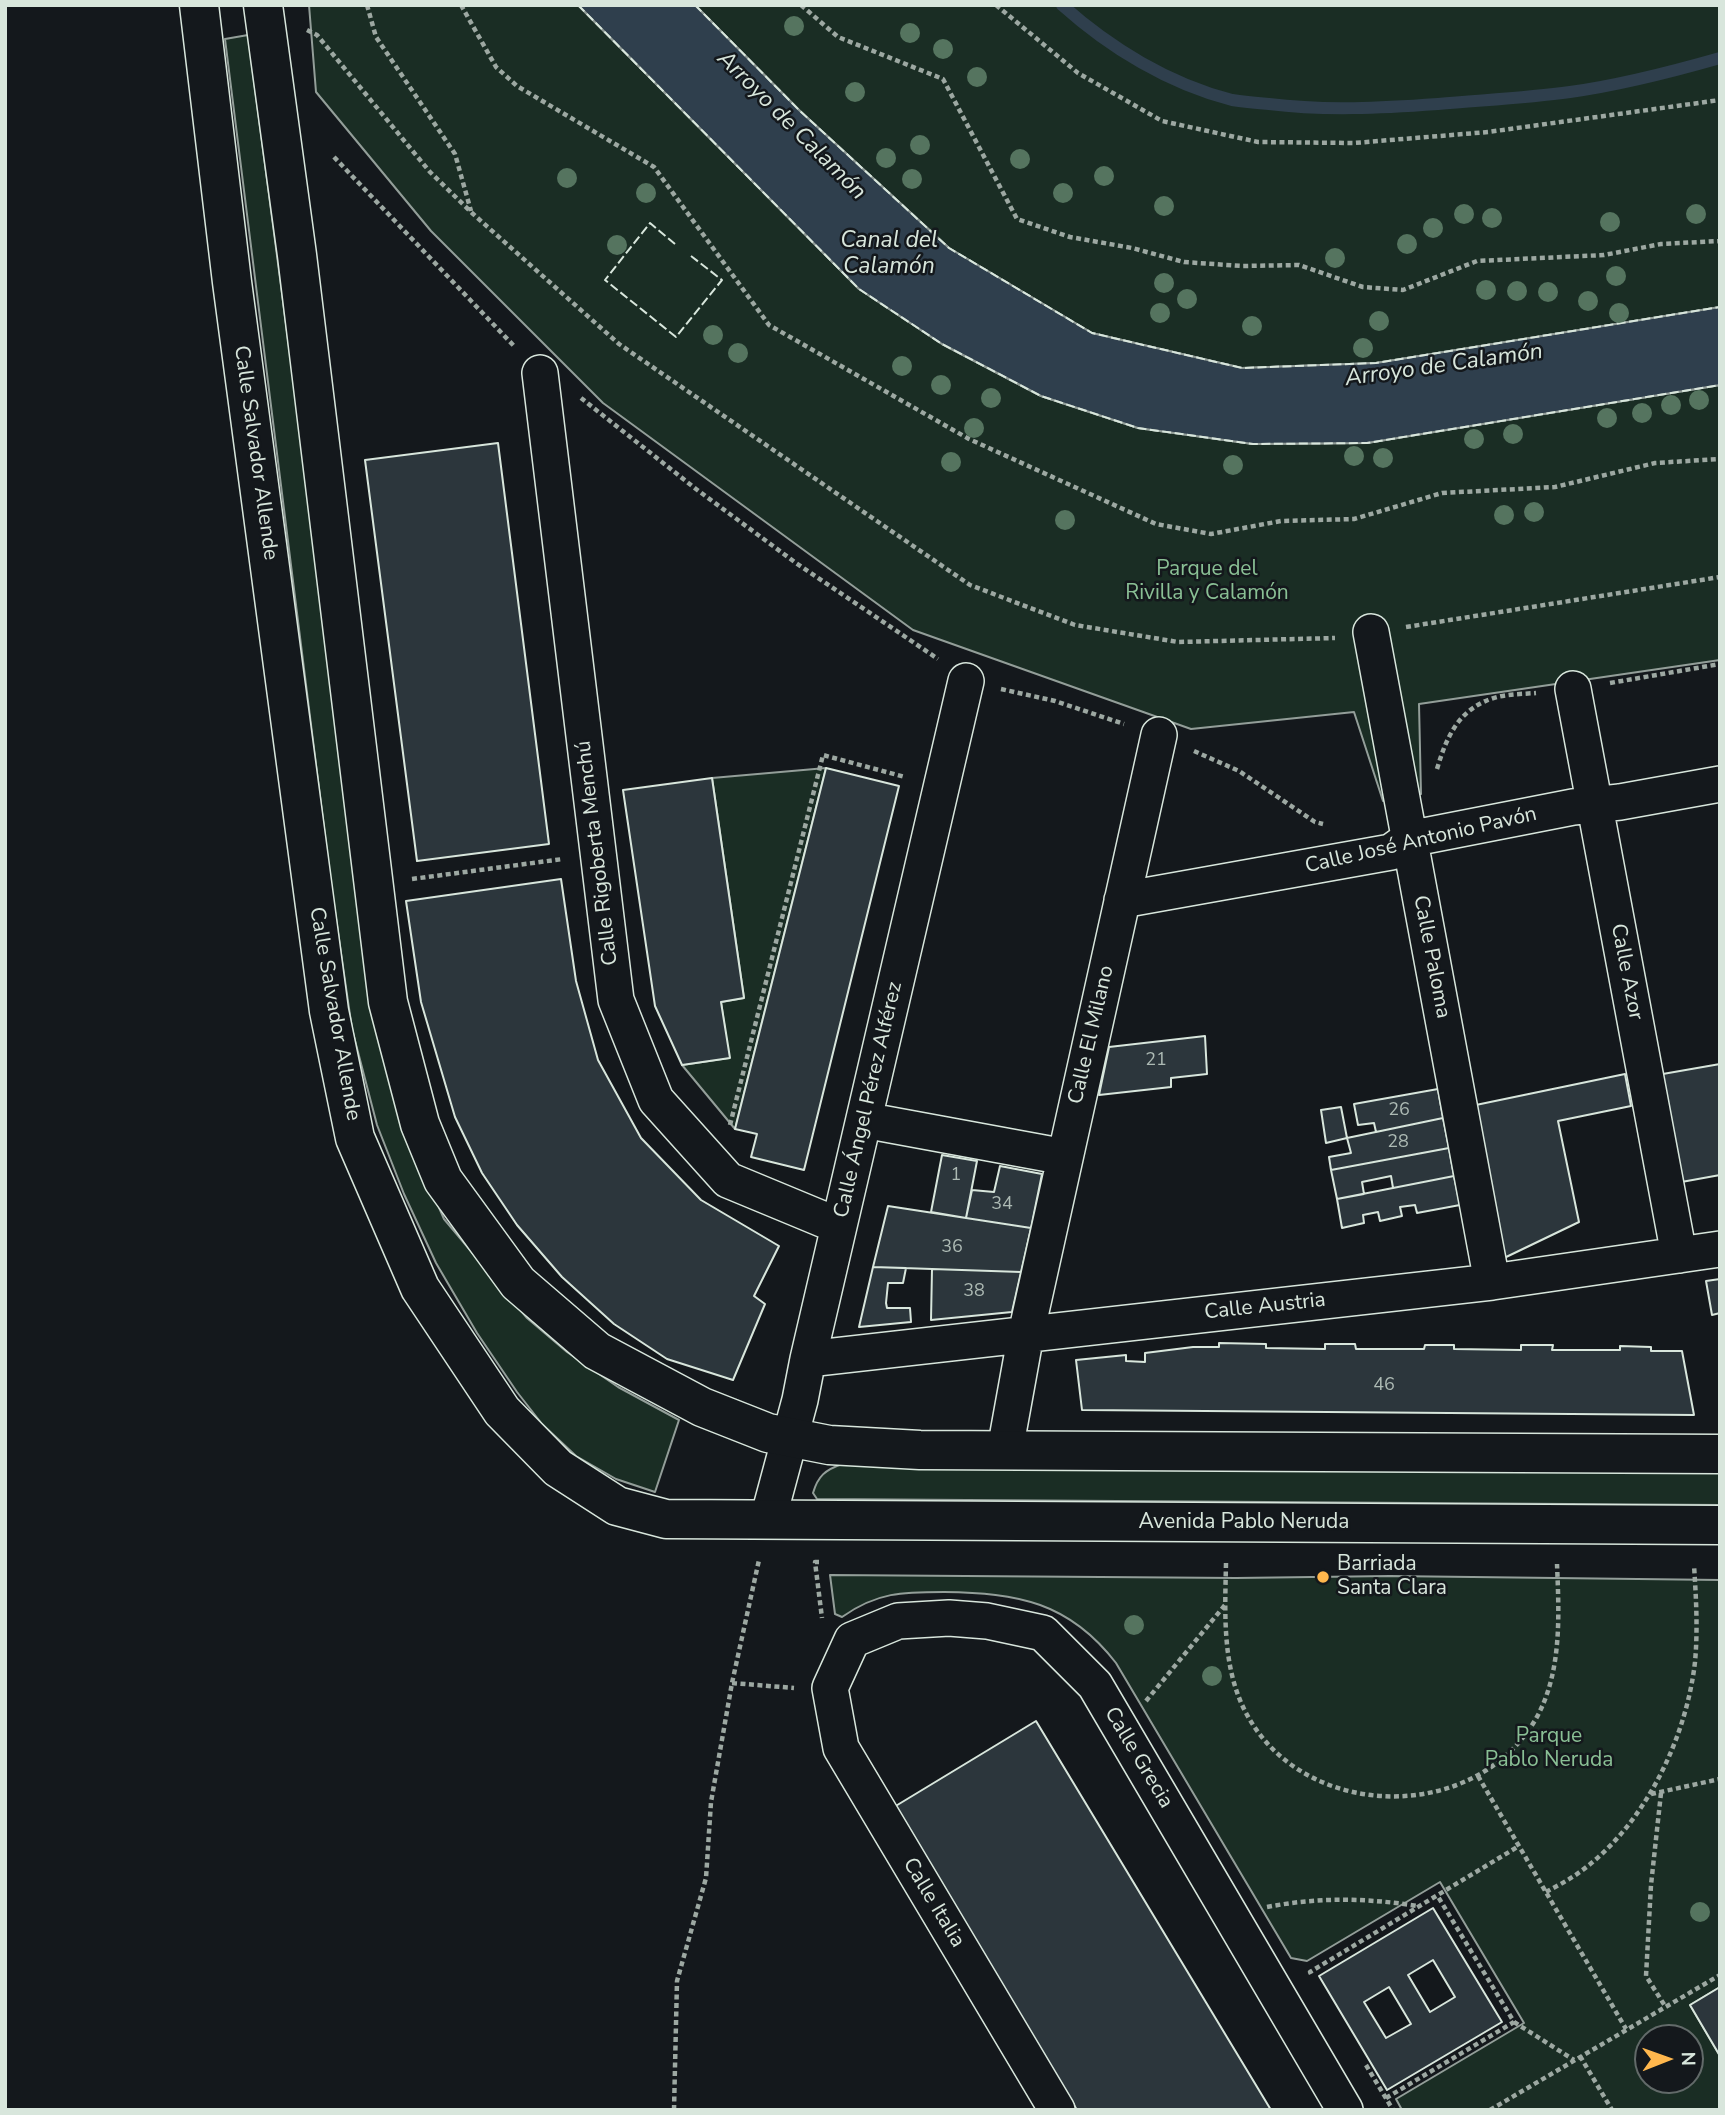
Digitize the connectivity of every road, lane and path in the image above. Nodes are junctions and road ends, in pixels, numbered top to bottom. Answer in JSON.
{"nodes":[{"id":1,"x":199,"y":5,"type":"edge"},
{"id":2,"x":367,"y":5,"type":"edge"},
{"id":3,"x":461,"y":5,"type":"edge"},
{"id":4,"x":801,"y":5,"type":"edge"},
{"id":5,"x":996,"y":5,"type":"edge"},
{"id":6,"x":264,"y":8,"type":"edge"},
{"id":7,"x":1720,"y":100,"type":"edge"},
{"id":8,"x":334,"y":157,"type":"dead end"},
{"id":9,"x":472,"y":213,"type":"junction"},
{"id":10,"x":1720,"y":242,"type":"edge"},
{"id":11,"x":540,"y":373,"type":"junction"},
{"id":12,"x":1720,"y":459,"type":"edge"},
{"id":13,"x":1720,"y":577,"type":"edge"},
{"id":14,"x":1371,"y":632,"type":"junction"},
{"id":15,"x":966,"y":681,"type":"junction"},
{"id":16,"x":1573,"y":689,"type":"dead end"},
{"id":17,"x":1159,"y":736,"type":"junction"},
{"id":18,"x":1720,"y":784,"type":"edge"},
{"id":19,"x":942,"y":786,"type":"junction"},
{"id":20,"x":1594,"y":805,"type":"junction"},
{"id":21,"x":1327,"y":825,"type":"dead end"},
{"id":22,"x":1409,"y":839,"type":"junction"},
{"id":23,"x":598,"y":854,"type":"junction"},
{"id":24,"x":374,"y":884,"type":"junction"},
{"id":25,"x":1122,"y":900,"type":"junction"},
{"id":26,"x":864,"y":1120,"type":"junction"},
{"id":27,"x":1065,"y":1157,"type":"junction"},
{"id":28,"x":719,"y":1170,"type":"junction"},
{"id":29,"x":839,"y":1226,"type":"junction"},
{"id":30,"x":1720,"y":1249,"type":"edge"},
{"id":31,"x":1679,"y":1255,"type":"junction"},
{"id":32,"x":1492,"y":1282,"type":"junction"},
{"id":33,"x":1026,"y":1334,"type":"junction"},
{"id":34,"x":808,"y":1359,"type":"junction"},
{"id":35,"x":790,"y":1437,"type":"junction"},
{"id":36,"x":1004,"y":1450,"type":"junction"},
{"id":37,"x":1720,"y":1454,"type":"edge"},
{"id":38,"x":768,"y":1519,"type":"junction"},
{"id":39,"x":1720,"y":1525,"type":"edge"},
{"id":40,"x":815,"y":1562,"type":"dead end"},
{"id":41,"x":1226,"y":1563,"type":"dead end"},
{"id":42,"x":1557,"y":1564,"type":"dead end"},
{"id":43,"x":1694,"y":1565,"type":"dead end"},
{"id":44,"x":1226,"y":1605,"type":"junction"},
{"id":45,"x":852,"y":1640,"type":"junction"},
{"id":46,"x":732,"y":1684,"type":"junction"},
{"id":47,"x":830,"y":1688,"type":"junction"},
{"id":48,"x":1122,"y":1730,"type":"junction"},
{"id":49,"x":1478,"y":1776,"type":"junction"},
{"id":50,"x":1720,"y":1779,"type":"edge"},
{"id":51,"x":1661,"y":1793,"type":"junction"},
{"id":52,"x":1650,"y":1794,"type":"junction"},
{"id":53,"x":1519,"y":1846,"type":"junction"},
{"id":54,"x":1546,"y":1892,"type":"junction"},
{"id":55,"x":1437,"y":1895,"type":"junction"},
{"id":56,"x":1419,"y":1906,"type":"junction"},
{"id":57,"x":1230,"y":1914,"type":"junction"},
{"id":58,"x":1310,"y":1972,"type":"dead end"},
{"id":59,"x":1720,"y":1975,"type":"edge"},
{"id":60,"x":1665,"y":2006,"type":"junction"},
{"id":61,"x":1514,"y":2022,"type":"junction"},
{"id":62,"x":1626,"y":2029,"type":"junction"},
{"id":63,"x":1580,"y":2056,"type":"junction"},
{"id":64,"x":1574,"y":2060,"type":"junction"},
{"id":65,"x":1386,"y":2098,"type":"dead end"},
{"id":66,"x":674,"y":2110,"type":"edge"},
{"id":67,"x":1057,"y":2110,"type":"edge"},
{"id":68,"x":1345,"y":2110,"type":"edge"},
{"id":69,"x":1490,"y":2110,"type":"edge"},
{"id":70,"x":1612,"y":2110,"type":"edge"}],
"edges":[{"from":1,"to":38,"type":"main road","name":"Calle Salvador Allende"},
{"from":2,"to":9,"type":"path"},
{"from":3,"to":12,"type":"path"},
{"from":4,"to":10,"type":"path"},
{"from":5,"to":7,"type":"path"},
{"from":6,"to":9,"type":"path"},
{"from":6,"to":24,"type":"main road"},
{"from":8,"to":11,"type":"path"},
{"from":9,"to":14,"type":"path"},
{"from":11,"to":15,"type":"path"},
{"from":11,"to":23,"type":"street","name":"Calle Rigoberta Menchú"},
{"from":13,"to":14,"type":"path"},
{"from":14,"to":22,"type":"street","name":"Calle Paloma"},
{"from":15,"to":17,"type":"path"},
{"from":15,"to":19,"type":"street","name":"Calle Ángel Pérez Alférez"},
{"from":16,"to":20,"type":"street","name":"Calle Azor"},
{"from":17,"to":21,"type":"path"},
{"from":17,"to":25,"type":"street","name":"Calle El Milano"},
{"from":18,"to":20,"type":"street","name":"Calle José Antonio Pavón"},
{"from":19,"to":26,"type":"street","name":"Calle Ángel Pérez Alférez"},
{"from":19,"to":28,"type":"path"},
{"from":20,"to":22,"type":"street","name":"Calle José Antonio Pavón"},
{"from":20,"to":31,"type":"street","name":"Calle Azor"},
{"from":22,"to":25,"type":"street","name":"Calle José Antonio Pavón"},
{"from":22,"to":32,"type":"street","name":"Calle Paloma"},
{"from":23,"to":24,"type":"path"},
{"from":23,"to":28,"type":"street","name":"Calle Rigoberta Menchú"},
{"from":24,"to":35,"type":"main road"},
{"from":25,"to":27,"type":"street","name":"Calle El Milano"},
{"from":26,"to":27,"type":"street"},
{"from":26,"to":29,"type":"street","name":"Calle Ángel Pérez Alférez"},
{"from":27,"to":33,"type":"street","name":"Calle El Milano"},
{"from":28,"to":29,"type":"street","name":"Calle Rigoberta Menchú"},
{"from":29,"to":34,"type":"street","name":"Calle Ángel Pérez Alférez"},
{"from":30,"to":31,"type":"street","name":"Calle Austria"},
{"from":31,"to":32,"type":"street","name":"Calle Austria"},
{"from":32,"to":33,"type":"street","name":"Calle Austria"},
{"from":33,"to":34,"type":"street","name":"Calle Austria"},
{"from":33,"to":36,"type":"street","name":"Calle El Milano"},
{"from":34,"to":35,"type":"street","name":"Calle Ángel Pérez Alférez"},
{"from":35,"to":36,"type":"main road"},
{"from":35,"to":38,"type":"street","name":"Calle Ángel Pérez Alférez"},
{"from":36,"to":37,"type":"main road"},
{"from":38,"to":39,"type":"main road","name":"Avenida Pablo Neruda"},
{"from":38,"to":46,"type":"path"},
{"from":40,"to":45,"type":"path"},
{"from":41,"to":44,"type":"path"},
{"from":42,"to":49,"type":"path"},
{"from":43,"to":52,"type":"path"},
{"from":44,"to":48,"type":"path"},
{"from":44,"to":49,"type":"path"},
{"from":45,"to":47,"type":"street"},
{"from":45,"to":48,"type":"street","name":"Calle Grecia"},
{"from":46,"to":47,"type":"path"},
{"from":46,"to":66,"type":"path"},
{"from":47,"to":67,"type":"street","name":"Calle Italia"},
{"from":48,"to":57,"type":"street","name":"Calle Grecia"},
{"from":49,"to":53,"type":"path"},
{"from":50,"to":51,"type":"path"},
{"from":51,"to":52,"type":"path"},
{"from":51,"to":60,"type":"path"},
{"from":52,"to":54,"type":"path"},
{"from":53,"to":54,"type":"path"},
{"from":53,"to":55,"type":"path"},
{"from":54,"to":62,"type":"path"},
{"from":55,"to":56,"type":"path"},
{"from":55,"to":61,"type":"path"},
{"from":56,"to":57,"type":"path"},
{"from":56,"to":58,"type":"path"},
{"from":57,"to":68,"type":"street","name":"Calle Grecia"},
{"from":59,"to":60,"type":"path"},
{"from":60,"to":62,"type":"path"},
{"from":61,"to":64,"type":"path"},
{"from":61,"to":65,"type":"path"},
{"from":62,"to":63,"type":"path"},
{"from":63,"to":64,"type":"path"},
{"from":63,"to":70,"type":"path"},
{"from":64,"to":69,"type":"path"}]}
